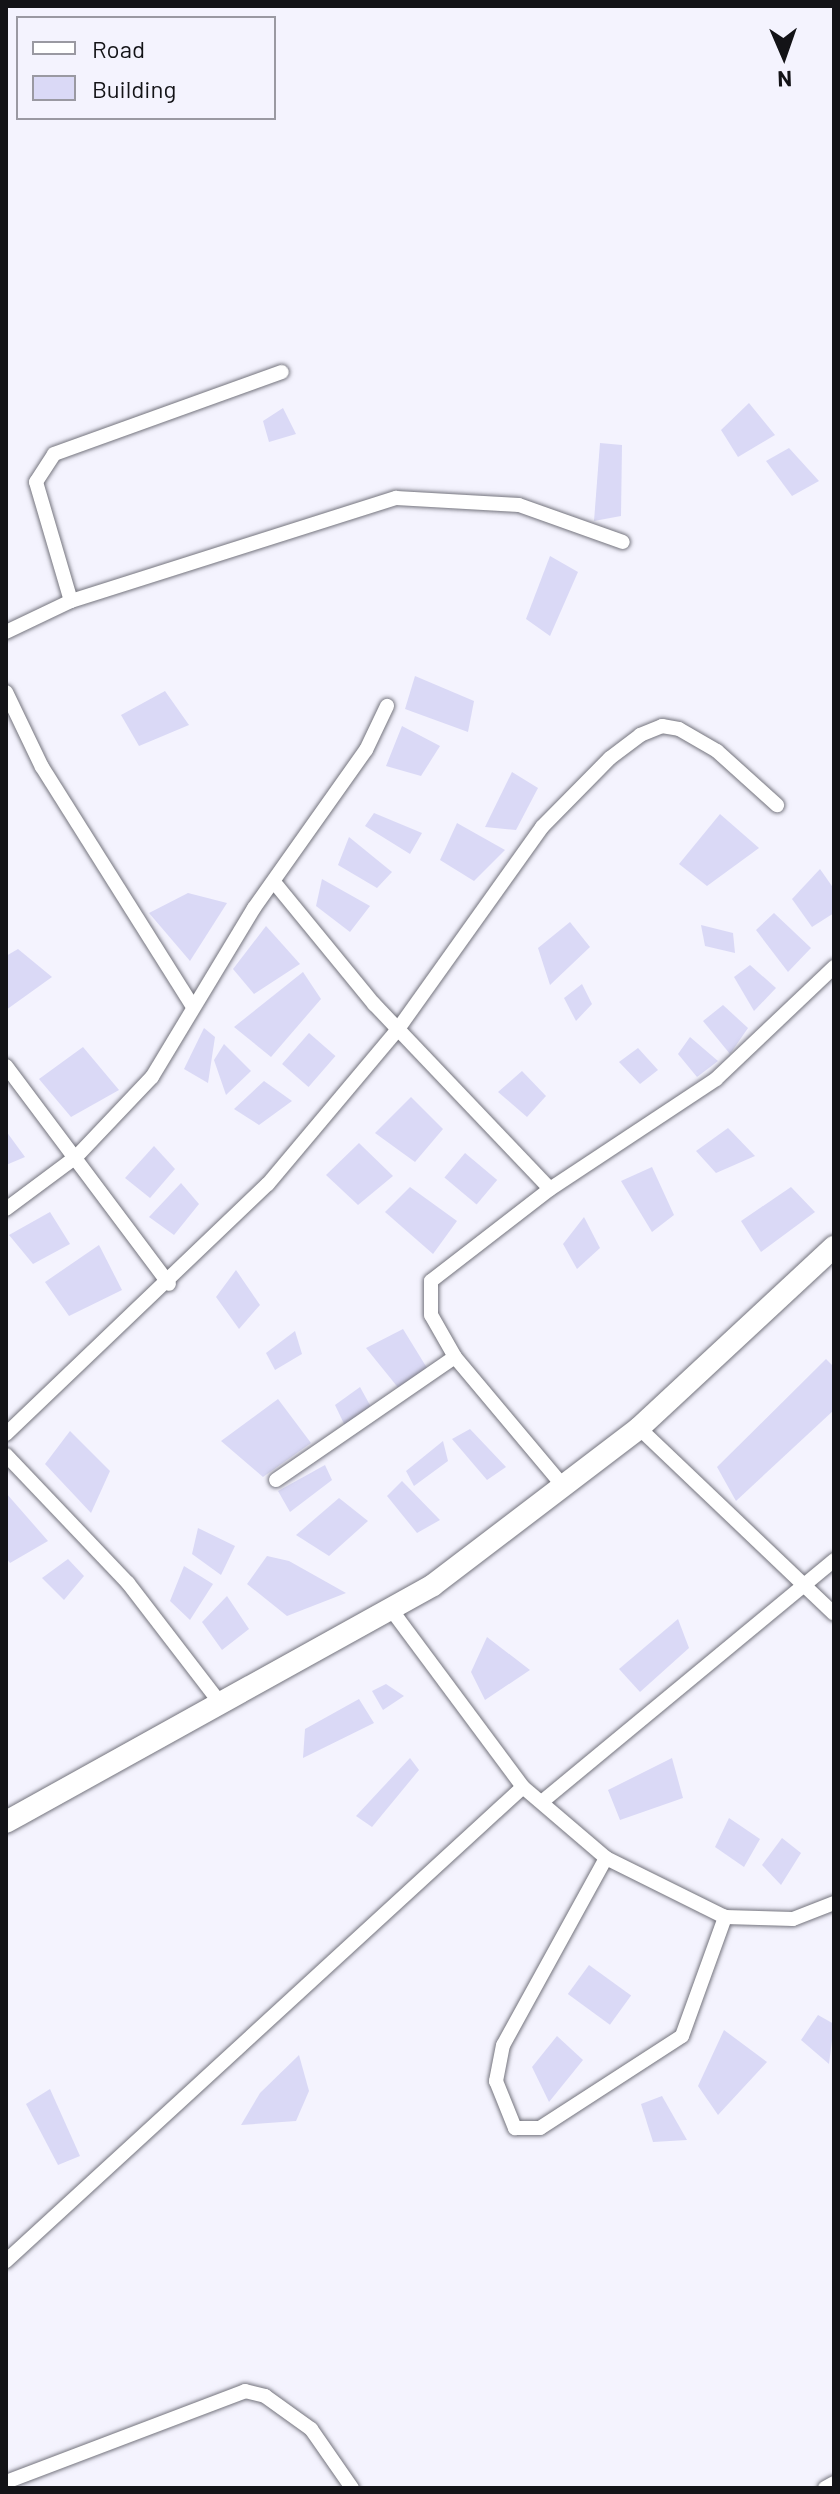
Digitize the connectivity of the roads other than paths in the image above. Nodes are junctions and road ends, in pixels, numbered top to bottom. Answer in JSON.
{"nodes":[{"id":1,"x":282,"y":372,"type":"dead end"},
{"id":2,"x":623,"y":542,"type":"dead end"},
{"id":3,"x":71,"y":601,"type":"junction"},
{"id":4,"x":6,"y":632,"type":"edge"},
{"id":5,"x":6,"y":692,"type":"edge"},
{"id":6,"x":387,"y":706,"type":"dead end"},
{"id":7,"x":777,"y":805,"type":"dead end"},
{"id":8,"x":274,"y":882,"type":"junction"},
{"id":9,"x":834,"y":967,"type":"edge"},
{"id":10,"x":192,"y":1005,"type":"junction"},
{"id":11,"x":398,"y":1029,"type":"junction"},
{"id":12,"x":6,"y":1066,"type":"edge"},
{"id":13,"x":77,"y":1156,"type":"junction"},
{"id":14,"x":550,"y":1189,"type":"junction"},
{"id":15,"x":6,"y":1209,"type":"edge"},
{"id":16,"x":834,"y":1247,"type":"edge"},
{"id":17,"x":169,"y":1284,"type":"junction"},
{"id":18,"x":455,"y":1357,"type":"junction"},
{"id":19,"x":639,"y":1428,"type":"junction"},
{"id":20,"x":6,"y":1434,"type":"edge"},
{"id":21,"x":6,"y":1455,"type":"edge"},
{"id":22,"x":276,"y":1480,"type":"dead end"},
{"id":23,"x":564,"y":1487,"type":"junction"},
{"id":24,"x":834,"y":1560,"type":"edge"},
{"id":25,"x":807,"y":1587,"type":"junction"},
{"id":26,"x":393,"y":1612,"type":"junction"},
{"id":27,"x":834,"y":1614,"type":"edge"},
{"id":28,"x":220,"y":1703,"type":"junction"},
{"id":29,"x":523,"y":1787,"type":"junction"},
{"id":30,"x":543,"y":1801,"type":"junction"},
{"id":31,"x":6,"y":1822,"type":"edge"},
{"id":32,"x":606,"y":1858,"type":"junction"},
{"id":33,"x":834,"y":1903,"type":"edge"},
{"id":34,"x":725,"y":1917,"type":"junction"},
{"id":35,"x":6,"y":2261,"type":"edge"},
{"id":36,"x":6,"y":2482,"type":"edge"},
{"id":37,"x":834,"y":2483,"type":"edge"},
{"id":38,"x":352,"y":2488,"type":"edge"},
{"id":39,"x":825,"y":2488,"type":"edge"}],
"edges":[{"from":1,"to":3,"type":"street"},
{"from":2,"to":3,"type":"street"},
{"from":3,"to":4,"type":"street"},
{"from":5,"to":10,"type":"street"},
{"from":6,"to":8,"type":"street"},
{"from":7,"to":11,"type":"street"},
{"from":8,"to":10,"type":"street"},
{"from":8,"to":11,"type":"street"},
{"from":9,"to":14,"type":"street"},
{"from":10,"to":13,"type":"street"},
{"from":11,"to":14,"type":"street"},
{"from":11,"to":17,"type":"street"},
{"from":12,"to":13,"type":"street"},
{"from":13,"to":15,"type":"street"},
{"from":13,"to":17,"type":"street"},
{"from":14,"to":18,"type":"street"},
{"from":16,"to":19,"type":"main road"},
{"from":17,"to":20,"type":"street"},
{"from":18,"to":22,"type":"street"},
{"from":18,"to":23,"type":"street"},
{"from":19,"to":23,"type":"main road"},
{"from":19,"to":25,"type":"street"},
{"from":21,"to":28,"type":"street"},
{"from":23,"to":26,"type":"main road"},
{"from":24,"to":25,"type":"street"},
{"from":25,"to":27,"type":"street"},
{"from":25,"to":30,"type":"street"},
{"from":26,"to":28,"type":"main road"},
{"from":26,"to":29,"type":"street"},
{"from":28,"to":31,"type":"main road"},
{"from":29,"to":30,"type":"street"},
{"from":29,"to":35,"type":"street"},
{"from":30,"to":32,"type":"street"},
{"from":32,"to":34,"type":"street"},
{"from":32,"to":34,"type":"street"},
{"from":33,"to":34,"type":"street"},
{"from":36,"to":38,"type":"street"},
{"from":37,"to":39,"type":"street"}]}
